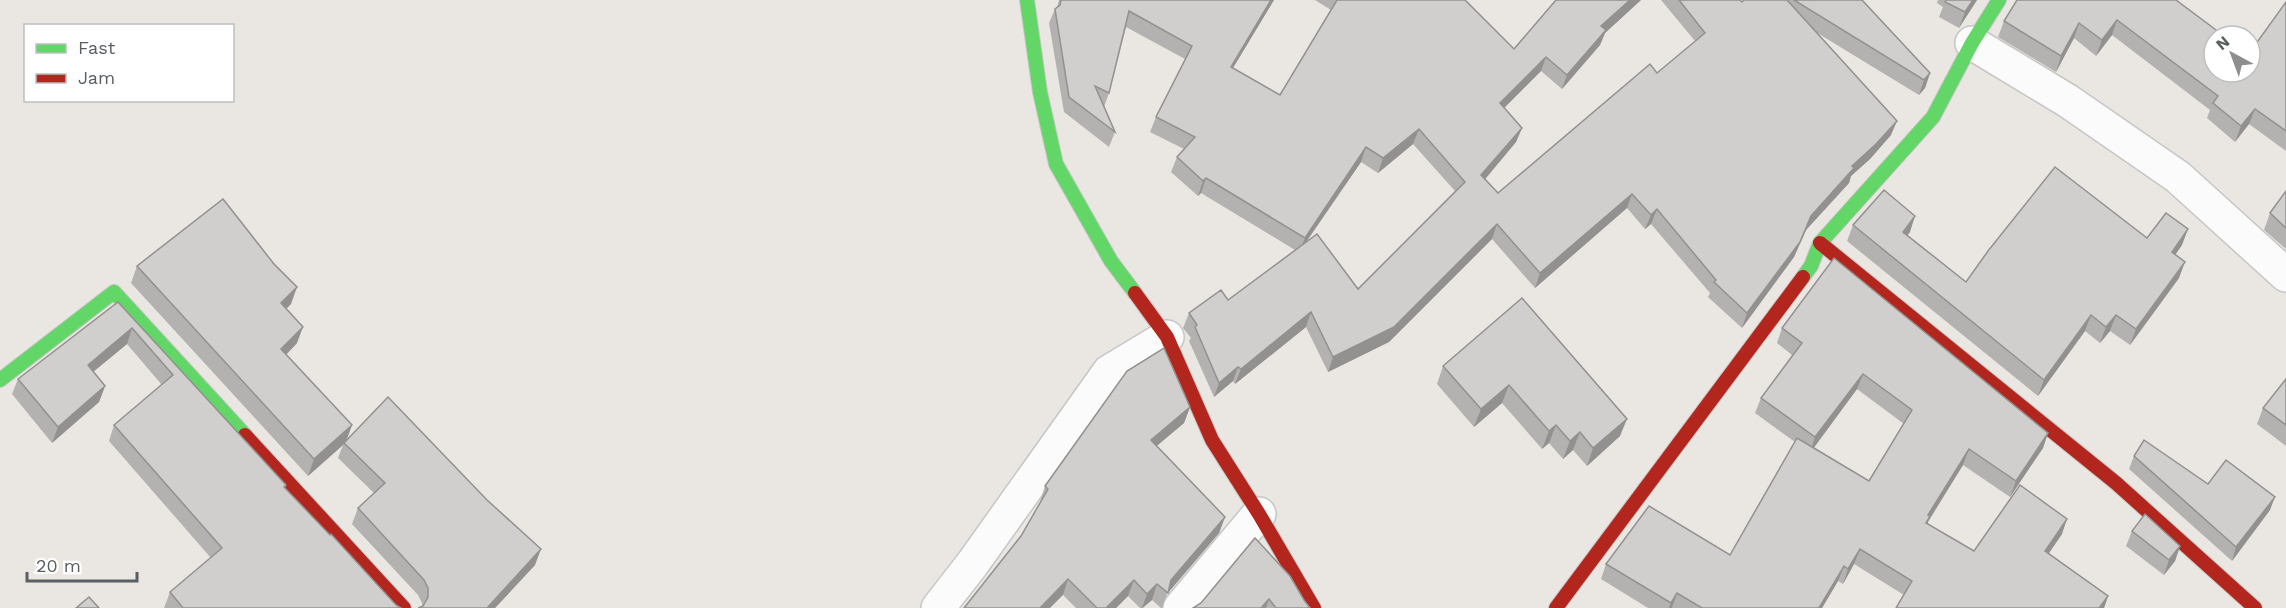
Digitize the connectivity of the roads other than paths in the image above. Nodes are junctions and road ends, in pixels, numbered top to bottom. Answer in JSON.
{"nodes":[{"id":1,"x":1027,"y":0,"type":"edge"},
{"id":2,"x":1999,"y":0,"type":"edge"},
{"id":3,"x":1972,"y":43,"type":"junction"},
{"id":4,"x":1820,"y":243,"type":"junction"},
{"id":5,"x":2286,"y":274,"type":"edge"},
{"id":6,"x":1167,"y":337,"type":"junction"},
{"id":7,"x":0,"y":380,"type":"edge"},
{"id":8,"x":1258,"y":514,"type":"junction"},
{"id":9,"x":404,"y":608,"type":"edge"},
{"id":10,"x":938,"y":608,"type":"edge"},
{"id":11,"x":1180,"y":608,"type":"edge"},
{"id":12,"x":1314,"y":608,"type":"edge"},
{"id":13,"x":1556,"y":608,"type":"edge"},
{"id":14,"x":2255,"y":608,"type":"edge"}],
"edges":[{"from":1,"to":6,"type":"street"},
{"from":2,"to":3,"type":"street"},
{"from":3,"to":4,"type":"street"},
{"from":3,"to":5,"type":"street"},
{"from":4,"to":13,"type":"street"},
{"from":4,"to":14,"type":"street"},
{"from":6,"to":8,"type":"street"},
{"from":6,"to":10,"type":"street"},
{"from":7,"to":9,"type":"street"},
{"from":8,"to":11,"type":"street"},
{"from":8,"to":12,"type":"street"}]}
